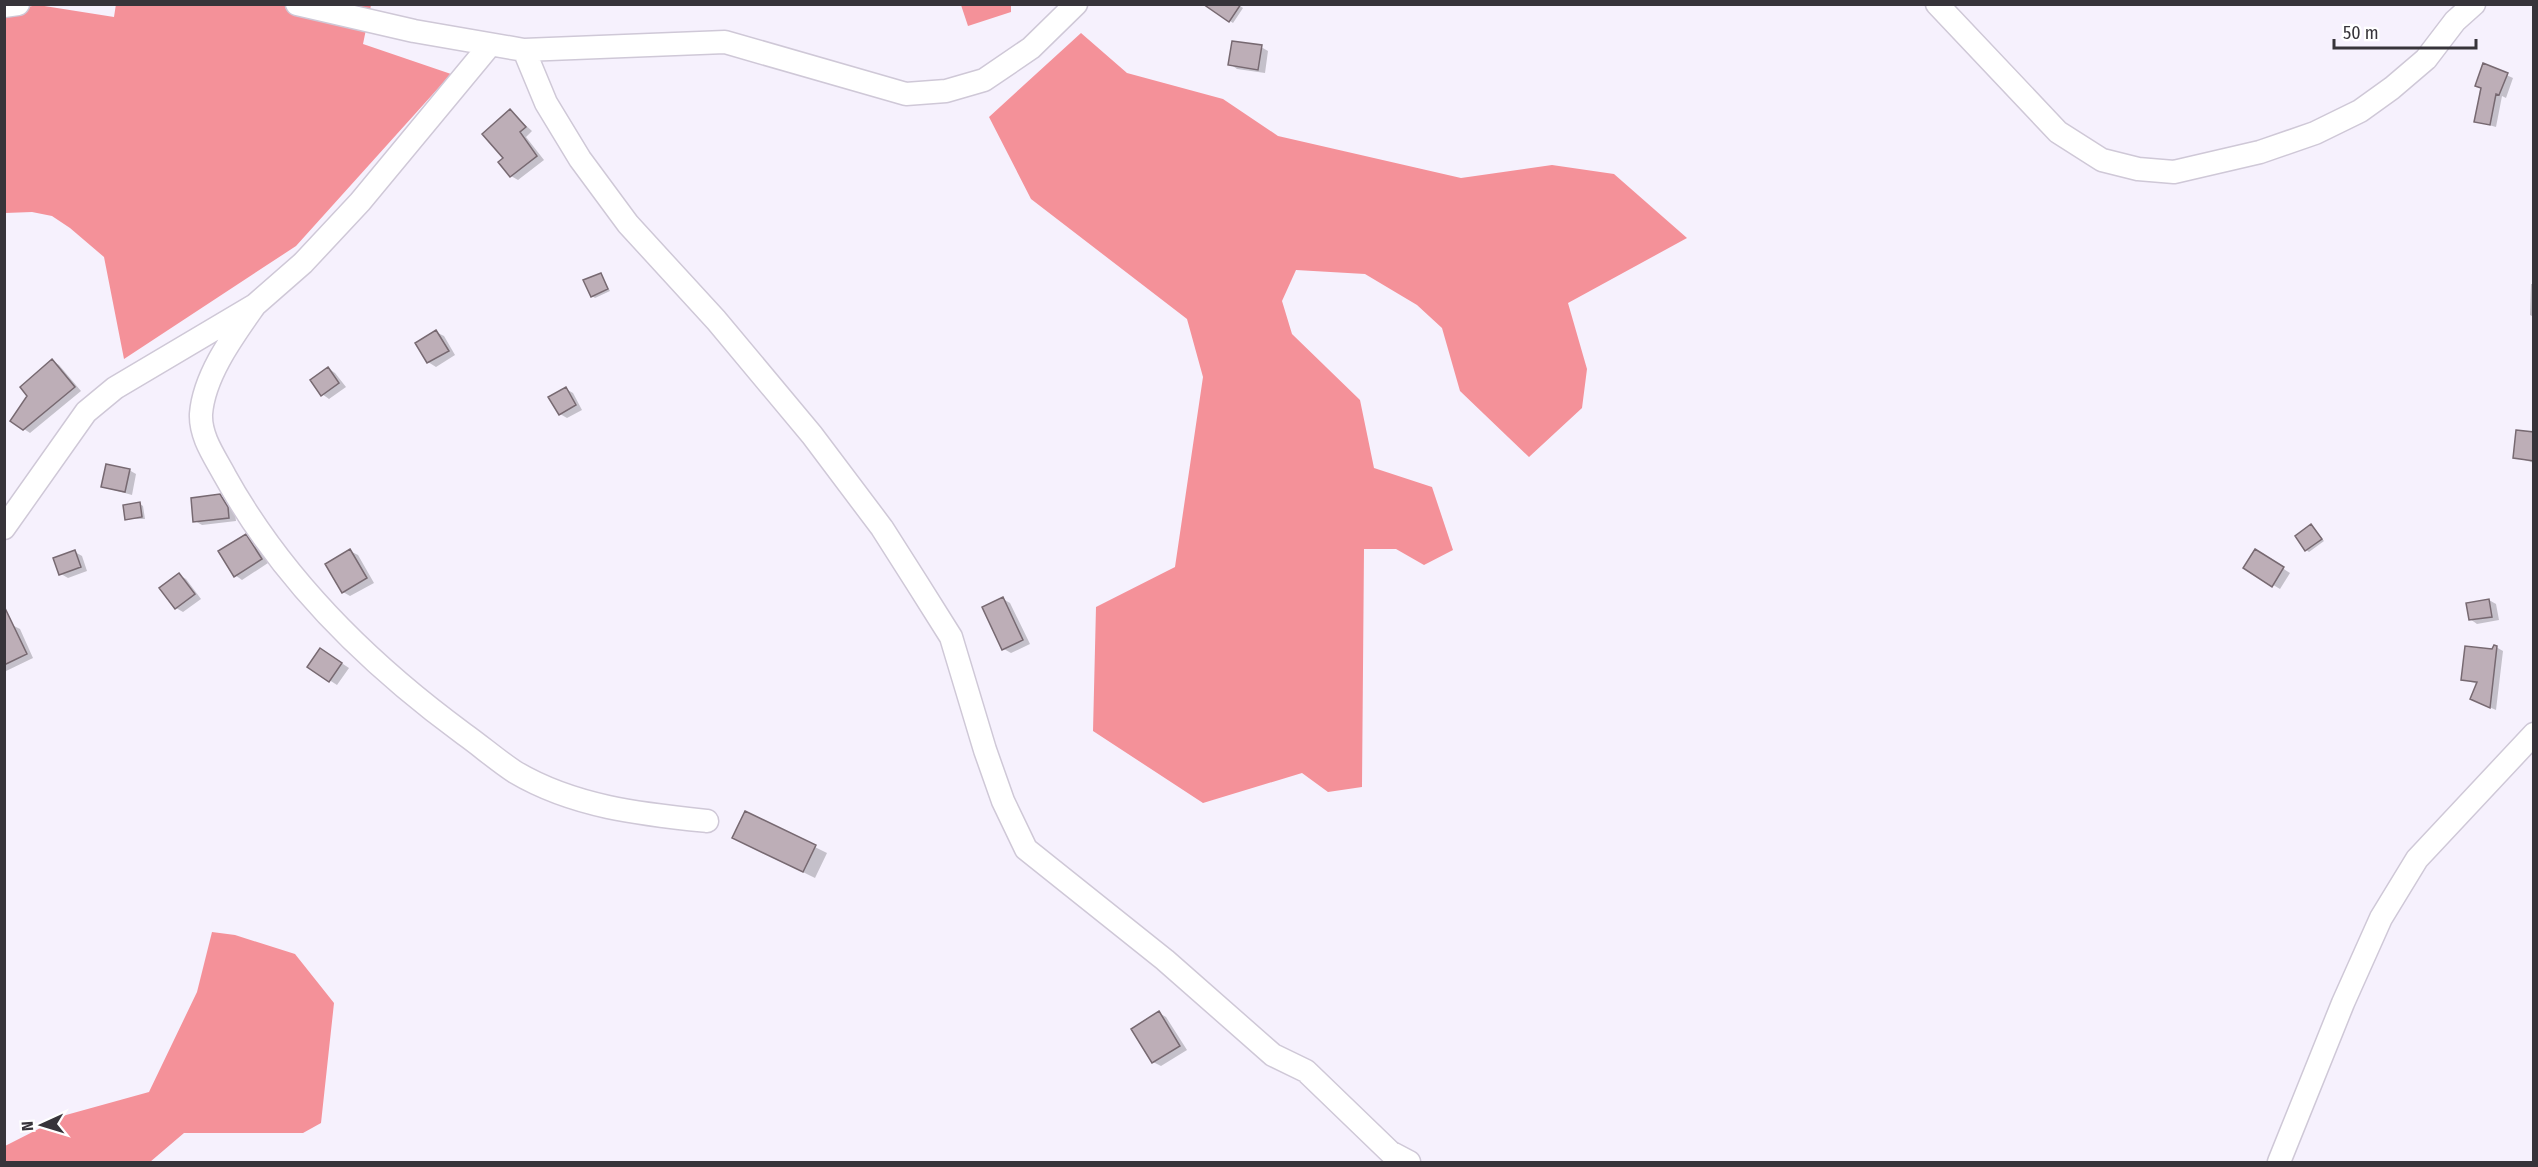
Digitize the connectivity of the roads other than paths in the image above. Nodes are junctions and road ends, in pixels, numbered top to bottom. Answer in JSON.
{"nodes":[{"id":1,"x":18,"y":4,"type":"edge"},
{"id":2,"x":297,"y":4,"type":"edge"},
{"id":3,"x":1076,"y":4,"type":"edge"},
{"id":4,"x":1937,"y":4,"type":"edge"},
{"id":5,"x":2474,"y":4,"type":"edge"},
{"id":6,"x":4,"y":6,"type":"edge"},
{"id":7,"x":490,"y":45,"type":"junction"},
{"id":8,"x":524,"y":51,"type":"junction"},
{"id":9,"x":255,"y":305,"type":"junction"},
{"id":10,"x":4,"y":528,"type":"edge"},
{"id":11,"x":2534,"y":734,"type":"edge"},
{"id":12,"x":707,"y":821,"type":"dead end"},
{"id":13,"x":1409,"y":1162,"type":"edge"},
{"id":14,"x":2279,"y":1162,"type":"edge"}],
"edges":[{"from":1,"to":6,"type":"street"},
{"from":2,"to":7,"type":"street"},
{"from":3,"to":8,"type":"street"},
{"from":4,"to":5,"type":"street"},
{"from":7,"to":8,"type":"street"},
{"from":7,"to":9,"type":"street"},
{"from":8,"to":13,"type":"street"},
{"from":9,"to":10,"type":"street"},
{"from":9,"to":12,"type":"street"},
{"from":11,"to":14,"type":"street"}]}
